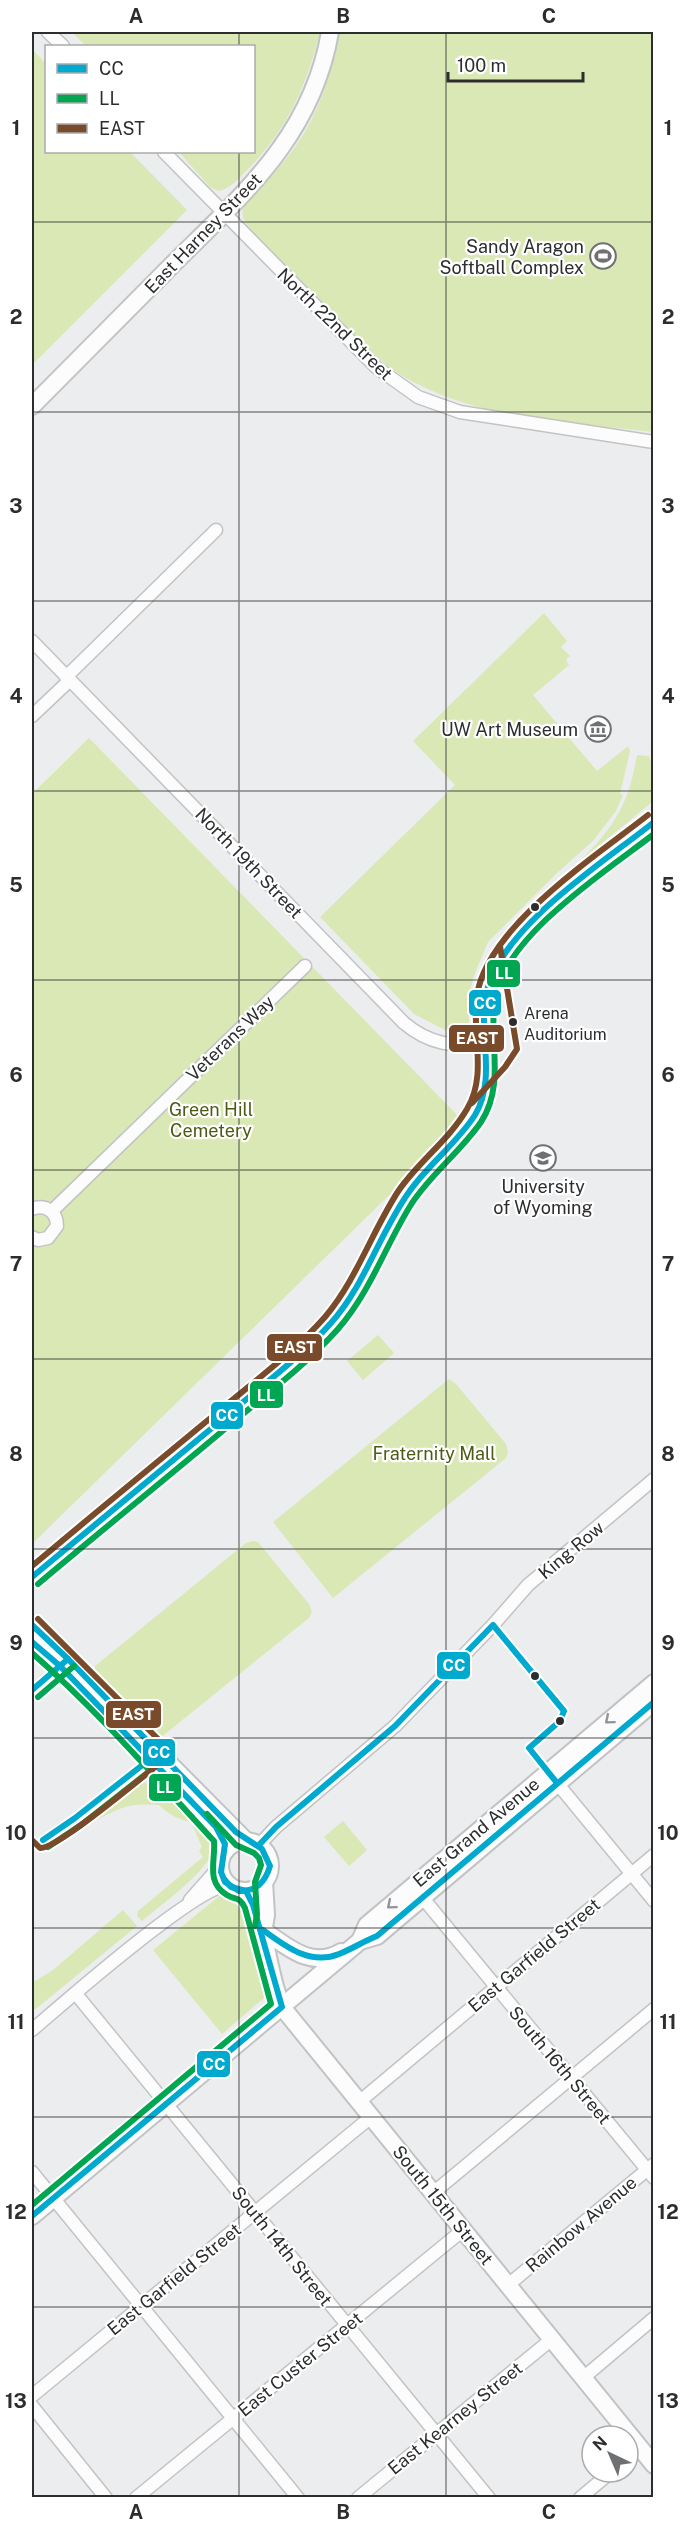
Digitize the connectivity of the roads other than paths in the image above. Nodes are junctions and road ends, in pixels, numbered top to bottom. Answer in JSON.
{"nodes":[{"id":1,"x":48,"y":32,"type":"edge"},
{"id":2,"x":330,"y":32,"type":"edge"},
{"id":3,"x":62,"y":45,"type":"edge"},
{"id":4,"x":165,"y":153,"type":"edge"},
{"id":5,"x":223,"y":214,"type":"junction"},
{"id":6,"x":32,"y":406,"type":"edge"},
{"id":7,"x":654,"y":442,"type":"edge"},
{"id":8,"x":216,"y":530,"type":"dead end"},
{"id":9,"x":32,"y":641,"type":"edge"},
{"id":10,"x":68,"y":679,"type":"junction"},
{"id":11,"x":32,"y":716,"type":"edge"},
{"id":12,"x":654,"y":822,"type":"edge"},
{"id":13,"x":305,"y":966,"type":"dead end"},
{"id":14,"x":486,"y":1042,"type":"junction"},
{"id":15,"x":32,"y":1209,"type":"edge"},
{"id":16,"x":52,"y":1211,"type":"junction"},
{"id":17,"x":32,"y":1237,"type":"edge"},
{"id":18,"x":654,"y":1479,"type":"edge"},
{"id":19,"x":32,"y":1577,"type":"edge"},
{"id":20,"x":32,"y":1625,"type":"edge"},
{"id":21,"x":32,"y":1642,"type":"edge"},
{"id":22,"x":654,"y":1683,"type":"edge"},
{"id":23,"x":654,"y":1702,"type":"edge"},
{"id":24,"x":155,"y":1755,"type":"junction"},
{"id":25,"x":557,"y":1783,"type":"junction"},
{"id":26,"x":253,"y":1843,"type":"junction"},
{"id":27,"x":654,"y":1855,"type":"edge"},
{"id":28,"x":222,"y":1859,"type":"junction"},
{"id":29,"x":631,"y":1874,"type":"junction"},
{"id":30,"x":264,"y":1882,"type":"junction"},
{"id":31,"x":228,"y":1885,"type":"junction"},
{"id":32,"x":246,"y":1891,"type":"junction"},
{"id":33,"x":422,"y":1897,"type":"junction"},
{"id":34,"x":654,"y":1901,"type":"edge"},
{"id":35,"x":188,"y":1904,"type":"junction"},
{"id":36,"x":263,"y":1930,"type":"junction"},
{"id":37,"x":360,"y":1941,"type":"junction"},
{"id":38,"x":496,"y":1987,"type":"junction"},
{"id":39,"x":76,"y":1994,"type":"junction"},
{"id":40,"x":282,"y":2007,"type":"junction"},
{"id":41,"x":654,"y":2009,"type":"edge"},
{"id":42,"x":32,"y":2030,"type":"edge"},
{"id":43,"x":571,"y":2078,"type":"junction"},
{"id":44,"x":359,"y":2102,"type":"junction"},
{"id":45,"x":167,"y":2105,"type":"junction"},
{"id":46,"x":371,"y":2117,"type":"junction"},
{"id":47,"x":651,"y":2170,"type":"edge"},
{"id":48,"x":32,"y":2172,"type":"edge"},
{"id":49,"x":433,"y":2193,"type":"junction"},
{"id":50,"x":53,"y":2198,"type":"junction"},
{"id":51,"x":255,"y":2212,"type":"junction"},
{"id":52,"x":32,"y":2216,"type":"edge"},
{"id":53,"x":463,"y":2230,"type":"junction"},
{"id":54,"x":508,"y":2285,"type":"junction"},
{"id":55,"x":141,"y":2306,"type":"junction"},
{"id":56,"x":654,"y":2318,"type":"edge"},
{"id":57,"x":347,"y":2325,"type":"junction"},
{"id":58,"x":552,"y":2339,"type":"junction"},
{"id":59,"x":583,"y":2378,"type":"junction"},
{"id":60,"x":32,"y":2396,"type":"edge"},
{"id":61,"x":32,"y":2406,"type":"edge"},
{"id":62,"x":233,"y":2418,"type":"junction"},
{"id":63,"x":614,"y":2424,"type":"edge"},
{"id":64,"x":436,"y":2433,"type":"junction"},
{"id":65,"x":640,"y":2457,"type":"edge"},
{"id":66,"x":654,"y":2465,"type":"edge"},
{"id":67,"x":597,"y":2484,"type":"edge"},
{"id":68,"x":106,"y":2498,"type":"edge"},
{"id":69,"x":136,"y":2498,"type":"edge"},
{"id":70,"x":298,"y":2498,"type":"edge"},
{"id":71,"x":358,"y":2498,"type":"edge"},
{"id":72,"x":489,"y":2498,"type":"edge"},
{"id":73,"x":580,"y":2498,"type":"edge"}],
"edges":[{"from":1,"to":3,"type":"street"},
{"from":2,"to":5,"type":"main road","name":"East Harney Street"},
{"from":4,"to":5,"type":"street","name":"North 22nd Street"},
{"from":5,"to":6,"type":"main road","name":"East Harney Street"},
{"from":5,"to":7,"type":"street","name":"North 22nd Street"},
{"from":8,"to":10,"type":"street"},
{"from":9,"to":10,"type":"street","name":"North 19th Street"},
{"from":10,"to":11,"type":"street"},
{"from":10,"to":14,"type":"street","name":"North 19th Street"},
{"from":12,"to":14,"type":"street"},
{"from":13,"to":16,"type":"street","name":"Veterans Way"},
{"from":14,"to":19,"type":"street"},
{"from":15,"to":16,"type":"street"},
{"from":16,"to":17,"type":"street"},
{"from":18,"to":26,"type":"street","name":"King Row"},
{"from":20,"to":24,"type":"main road"},
{"from":21,"to":24,"type":"main road"},
{"from":22,"to":37,"type":"main road","name":"East Grand Avenue","one_way":true},
{"from":23,"to":25,"type":"main road","name":"East Grand Avenue"},
{"from":24,"to":26,"type":"main road","name":"South 15th Street"},
{"from":24,"to":28,"type":"main road"},
{"from":25,"to":29,"type":"street"},
{"from":25,"to":33,"type":"main road","name":"East Grand Avenue"},
{"from":26,"to":28,"type":"main road"},
{"from":26,"to":30,"type":"main road","name":"South 15th Street"},
{"from":27,"to":29,"type":"street","name":"East Garfield Street"},
{"from":28,"to":31,"type":"main road"},
{"from":28,"to":35,"type":"street"},
{"from":29,"to":34,"type":"street"},
{"from":29,"to":38,"type":"street","name":"East Garfield Street"},
{"from":30,"to":32,"type":"main road"},
{"from":30,"to":36,"type":"main road","name":"South 15th Street"},
{"from":31,"to":32,"type":"main road"},
{"from":31,"to":35,"type":"street"},
{"from":32,"to":36,"type":"main road","name":"South 15th Street"},
{"from":33,"to":37,"type":"main road","name":"East Grand Avenue"},
{"from":33,"to":38,"type":"street","name":"South 16th Street"},
{"from":35,"to":39,"type":"street"},
{"from":36,"to":37,"type":"main road"},
{"from":36,"to":40,"type":"main road","name":"South 15th Street"},
{"from":37,"to":40,"type":"main road","name":"East Grand Avenue"},
{"from":38,"to":43,"type":"street","name":"South 16th Street"},
{"from":38,"to":44,"type":"street","name":"East Garfield Street"},
{"from":39,"to":42,"type":"street"},
{"from":39,"to":45,"type":"street","name":"South 14th Street"},
{"from":40,"to":44,"type":"main road","name":"South 15th Street"},
{"from":40,"to":45,"type":"main road","name":"East Grand Avenue"},
{"from":41,"to":43,"type":"street"},
{"from":43,"to":47,"type":"street","name":"South 16th Street"},
{"from":43,"to":49,"type":"street"},
{"from":44,"to":46,"type":"main road","name":"South 15th Street"},
{"from":45,"to":50,"type":"main road","name":"East Grand Avenue"},
{"from":45,"to":51,"type":"street","name":"South 14th Street"},
{"from":46,"to":49,"type":"main road","name":"South 15th Street"},
{"from":46,"to":51,"type":"street","name":"East Garfield Street"},
{"from":47,"to":54,"type":"street","name":"Rainbow Avenue"},
{"from":48,"to":50,"type":"street"},
{"from":49,"to":53,"type":"main road","name":"South 15th Street"},
{"from":50,"to":52,"type":"main road","name":"East Grand Avenue"},
{"from":50,"to":55,"type":"street"},
{"from":51,"to":55,"type":"street","name":"East Garfield Street"},
{"from":51,"to":57,"type":"street","name":"South 14th Street"},
{"from":53,"to":54,"type":"main road","name":"South 15th Street"},
{"from":53,"to":57,"type":"street","name":"East Custer Street"},
{"from":54,"to":58,"type":"main road","name":"South 15th Street"},
{"from":55,"to":60,"type":"street","name":"East Garfield Street"},
{"from":55,"to":62,"type":"street"},
{"from":56,"to":59,"type":"street"},
{"from":57,"to":62,"type":"street","name":"East Custer Street"},
{"from":57,"to":64,"type":"street","name":"South 14th Street"},
{"from":58,"to":59,"type":"main road","name":"South 15th Street"},
{"from":58,"to":64,"type":"street","name":"East Kearney Street"},
{"from":59,"to":63,"type":"main road","name":"South 15th Street"},
{"from":61,"to":68,"type":"street"},
{"from":62,"to":69,"type":"street","name":"East Custer Street"},
{"from":62,"to":70,"type":"street"},
{"from":64,"to":71,"type":"street","name":"East Kearney Street"},
{"from":64,"to":72,"type":"street","name":"South 14th Street"},
{"from":65,"to":66,"type":"main road","name":"South 15th Street"},
{"from":67,"to":73,"type":"street"}]}
